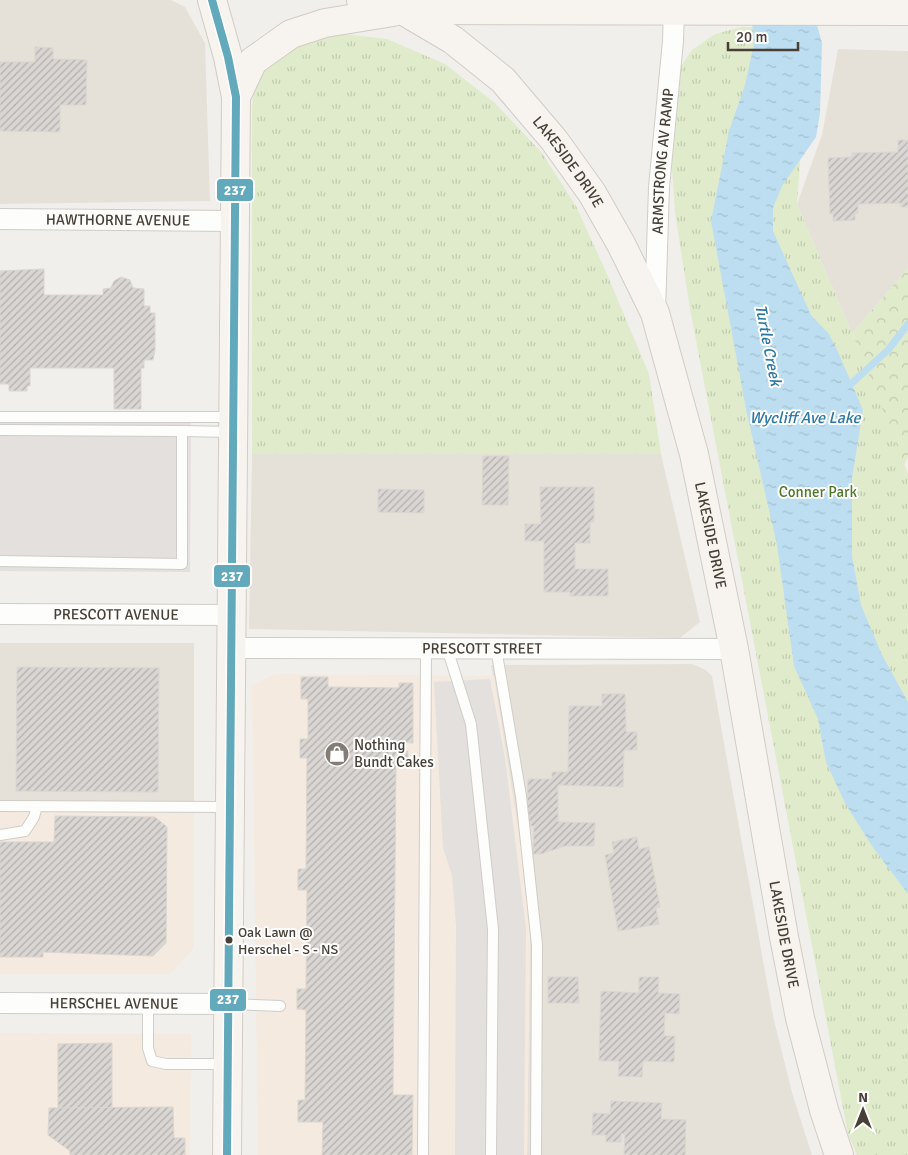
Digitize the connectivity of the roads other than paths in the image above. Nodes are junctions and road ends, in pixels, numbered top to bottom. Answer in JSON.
{"nodes":[{"id":1,"x":212,"y":0,"type":"edge"},
{"id":2,"x":361,"y":0,"type":"edge"},
{"id":3,"x":858,"y":5,"type":"edge"},
{"id":4,"x":402,"y":10,"type":"junction"},
{"id":5,"x":674,"y":10,"type":"junction"},
{"id":6,"x":908,"y":11,"type":"edge"},
{"id":7,"x":236,"y":97,"type":"junction"},
{"id":8,"x":0,"y":220,"type":"edge"},
{"id":9,"x":234,"y":221,"type":"junction"},
{"id":10,"x":655,"y":312,"type":"junction"},
{"id":11,"x":0,"y":417,"type":"edge"},
{"id":12,"x":233,"y":424,"type":"junction"},
{"id":13,"x":0,"y":430,"type":"edge"},
{"id":14,"x":182,"y":431,"type":"junction"},
{"id":15,"x":0,"y":560,"type":"edge"},
{"id":16,"x":0,"y":614,"type":"edge"},
{"id":17,"x":231,"y":615,"type":"junction"},
{"id":18,"x":231,"y":648,"type":"junction"},
{"id":19,"x":426,"y":648,"type":"junction"},
{"id":20,"x":447,"y":648,"type":"junction"},
{"id":21,"x":496,"y":648,"type":"junction"},
{"id":22,"x":734,"y":649,"type":"junction"},
{"id":23,"x":0,"y":806,"type":"edge"},
{"id":24,"x":37,"y":806,"type":"junction"},
{"id":25,"x":230,"y":807,"type":"junction"},
{"id":26,"x":0,"y":835,"type":"edge"},
{"id":27,"x":0,"y":1003,"type":"edge"},
{"id":28,"x":148,"y":1004,"type":"junction"},
{"id":29,"x":228,"y":1004,"type":"junction"},
{"id":30,"x":280,"y":1006,"type":"dead end"},
{"id":31,"x":228,"y":1064,"type":"junction"},
{"id":32,"x":227,"y":1155,"type":"edge"},
{"id":33,"x":423,"y":1155,"type":"edge"},
{"id":34,"x":491,"y":1155,"type":"edge"},
{"id":35,"x":536,"y":1155,"type":"edge"},
{"id":36,"x":839,"y":1155,"type":"edge"}],
"edges":[{"from":1,"to":7,"type":"main road"},
{"from":2,"to":4,"type":"main road"},
{"from":3,"to":5,"type":"main road"},
{"from":3,"to":6,"type":"main road"},
{"from":4,"to":5,"type":"main road"},
{"from":4,"to":7,"type":"main road"},
{"from":4,"to":10,"type":"main road","name":"LAKESIDE DRIVE"},
{"from":5,"to":10,"type":"street","name":"ARMSTRONG AV RAMP"},
{"from":7,"to":9,"type":"main road"},
{"from":8,"to":9,"type":"street","name":"HAWTHORNE AVENUE"},
{"from":9,"to":12,"type":"main road"},
{"from":10,"to":22,"type":"main road","name":"LAKESIDE DRIVE"},
{"from":11,"to":12,"type":"lane"},
{"from":12,"to":14,"type":"lane"},
{"from":12,"to":17,"type":"main road"},
{"from":13,"to":14,"type":"lane"},
{"from":14,"to":15,"type":"lane"},
{"from":16,"to":17,"type":"street","name":"PRESCOTT AVENUE"},
{"from":17,"to":18,"type":"main road"},
{"from":18,"to":19,"type":"street","name":"PRESCOTT STREET"},
{"from":18,"to":25,"type":"main road"},
{"from":19,"to":20,"type":"street","name":"PRESCOTT STREET"},
{"from":19,"to":33,"type":"lane"},
{"from":20,"to":21,"type":"street","name":"PRESCOTT STREET"},
{"from":20,"to":34,"type":"lane"},
{"from":21,"to":22,"type":"street","name":"PRESCOTT STREET"},
{"from":21,"to":35,"type":"lane"},
{"from":22,"to":36,"type":"main road","name":"LAKESIDE DRIVE"},
{"from":23,"to":24,"type":"lane"},
{"from":24,"to":25,"type":"lane"},
{"from":24,"to":26,"type":"lane"},
{"from":25,"to":29,"type":"main road"},
{"from":27,"to":28,"type":"street","name":"HERSCHEL AVENUE"},
{"from":28,"to":29,"type":"street","name":"HERSCHEL AVENUE"},
{"from":28,"to":31,"type":"lane"},
{"from":29,"to":30,"type":"lane"},
{"from":29,"to":31,"type":"main road"},
{"from":31,"to":32,"type":"main road"}]}
